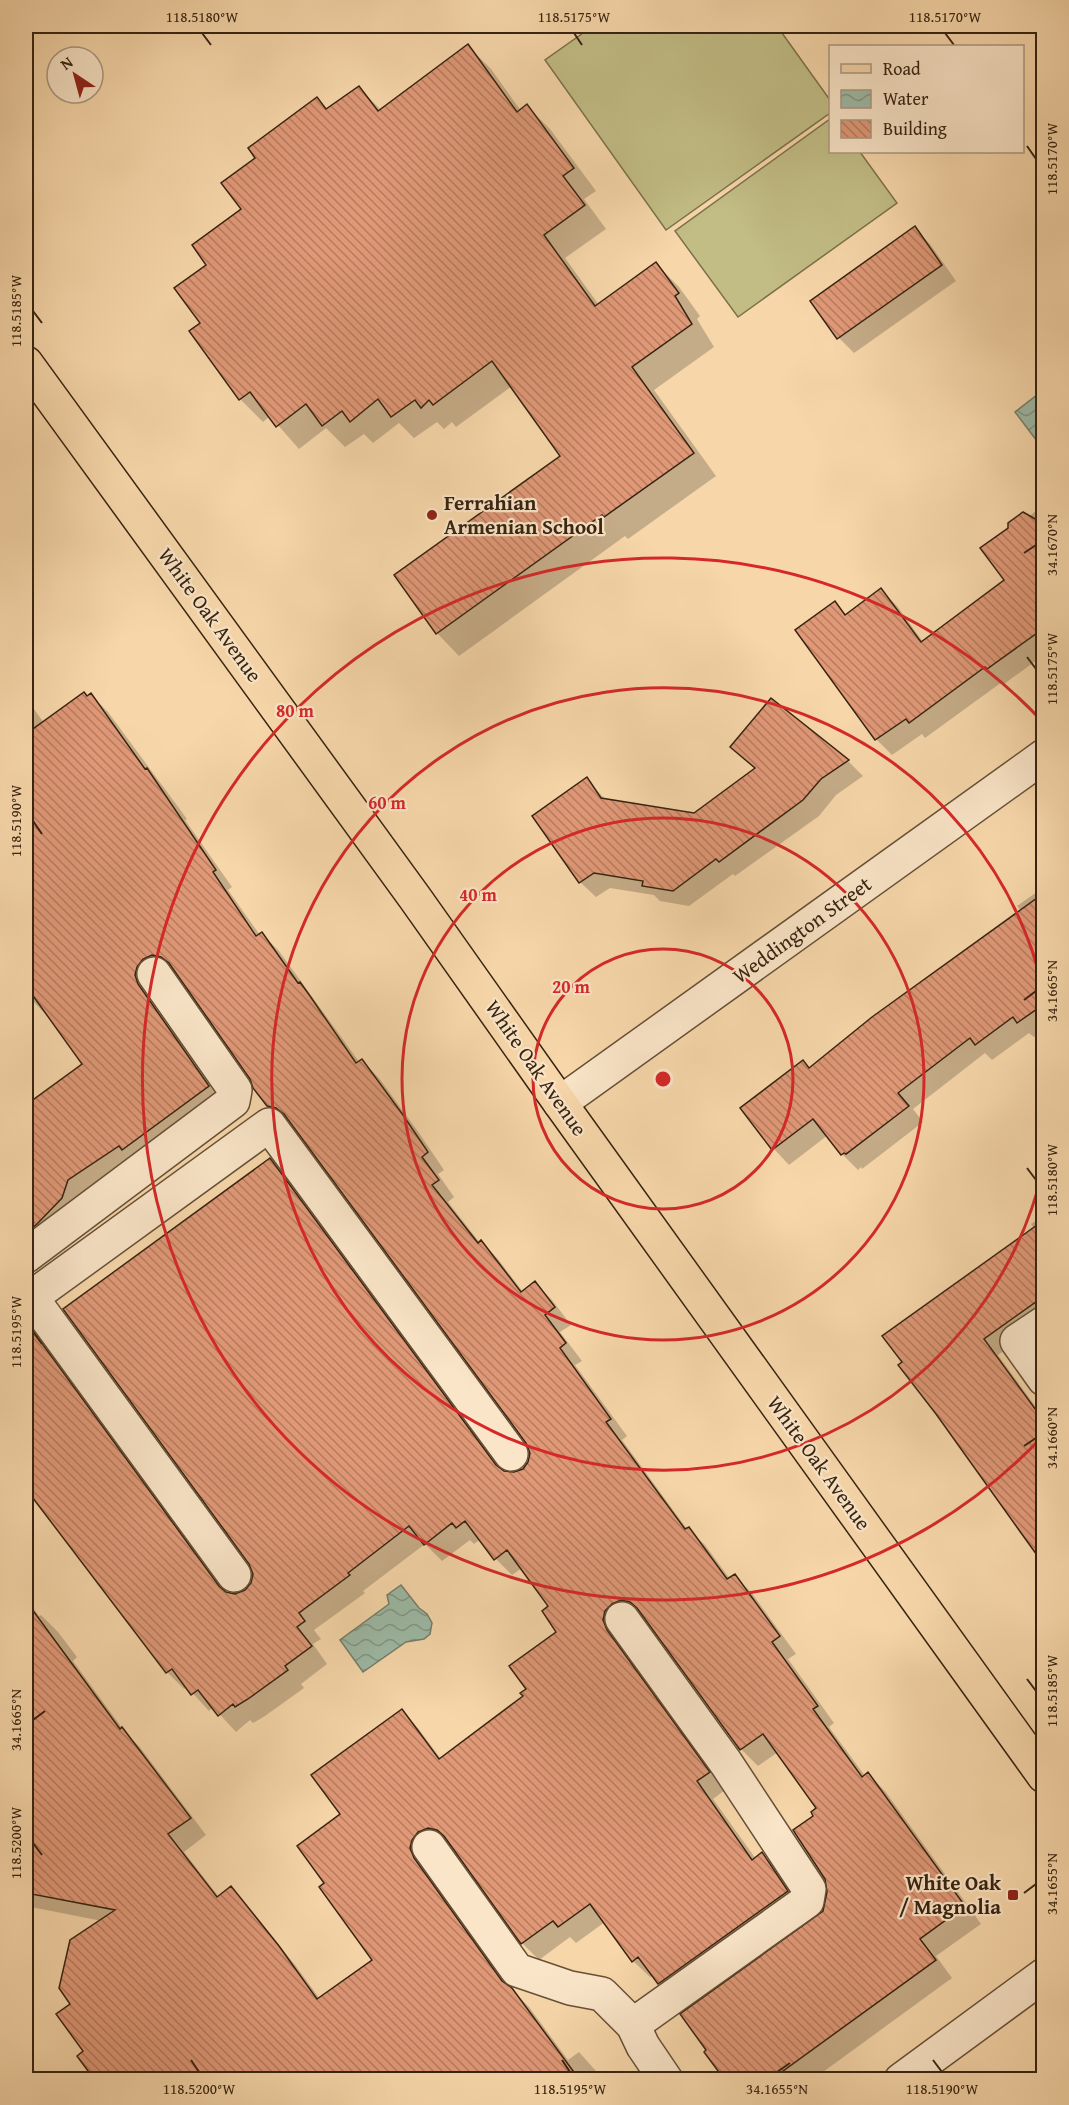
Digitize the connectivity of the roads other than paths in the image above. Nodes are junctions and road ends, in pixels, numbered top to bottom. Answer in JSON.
{"nodes":[{"id":1,"x":26,"y":363,"type":"edge"},
{"id":2,"x":1044,"y":756,"type":"edge"},
{"id":3,"x":154,"y":974,"type":"dead end"},
{"id":4,"x":560,"y":1103,"type":"junction"},
{"id":5,"x":26,"y":1256,"type":"edge"},
{"id":6,"x":29,"y":1293,"type":"edge"},
{"id":7,"x":1044,"y":1323,"type":"edge"},
{"id":8,"x":1044,"y":1379,"type":"edge"},
{"id":9,"x":511,"y":1454,"type":"dead end"},
{"id":10,"x":234,"y":1575,"type":"dead end"},
{"id":11,"x":622,"y":1619,"type":"dead end"},
{"id":12,"x":1044,"y":1776,"type":"edge"},
{"id":13,"x":429,"y":1847,"type":"dead end"},
{"id":14,"x":1044,"y":1975,"type":"edge"},
{"id":15,"x":633,"y":2025,"type":"junction"},
{"id":16,"x":666,"y":2079,"type":"edge"},
{"id":17,"x":901,"y":2079,"type":"edge"}],
"edges":[{"from":1,"to":4,"type":"main road","name":"White Oak Avenue"},
{"from":2,"to":4,"type":"street","name":"Weddington Street"},
{"from":3,"to":5,"type":"street"},
{"from":4,"to":12,"type":"main road","name":"White Oak Avenue"},
{"from":6,"to":9,"type":"street"},
{"from":6,"to":10,"type":"street"},
{"from":7,"to":8,"type":"street"},
{"from":11,"to":15,"type":"street"},
{"from":13,"to":15,"type":"street"},
{"from":14,"to":17,"type":"street"},
{"from":15,"to":16,"type":"street"}]}
